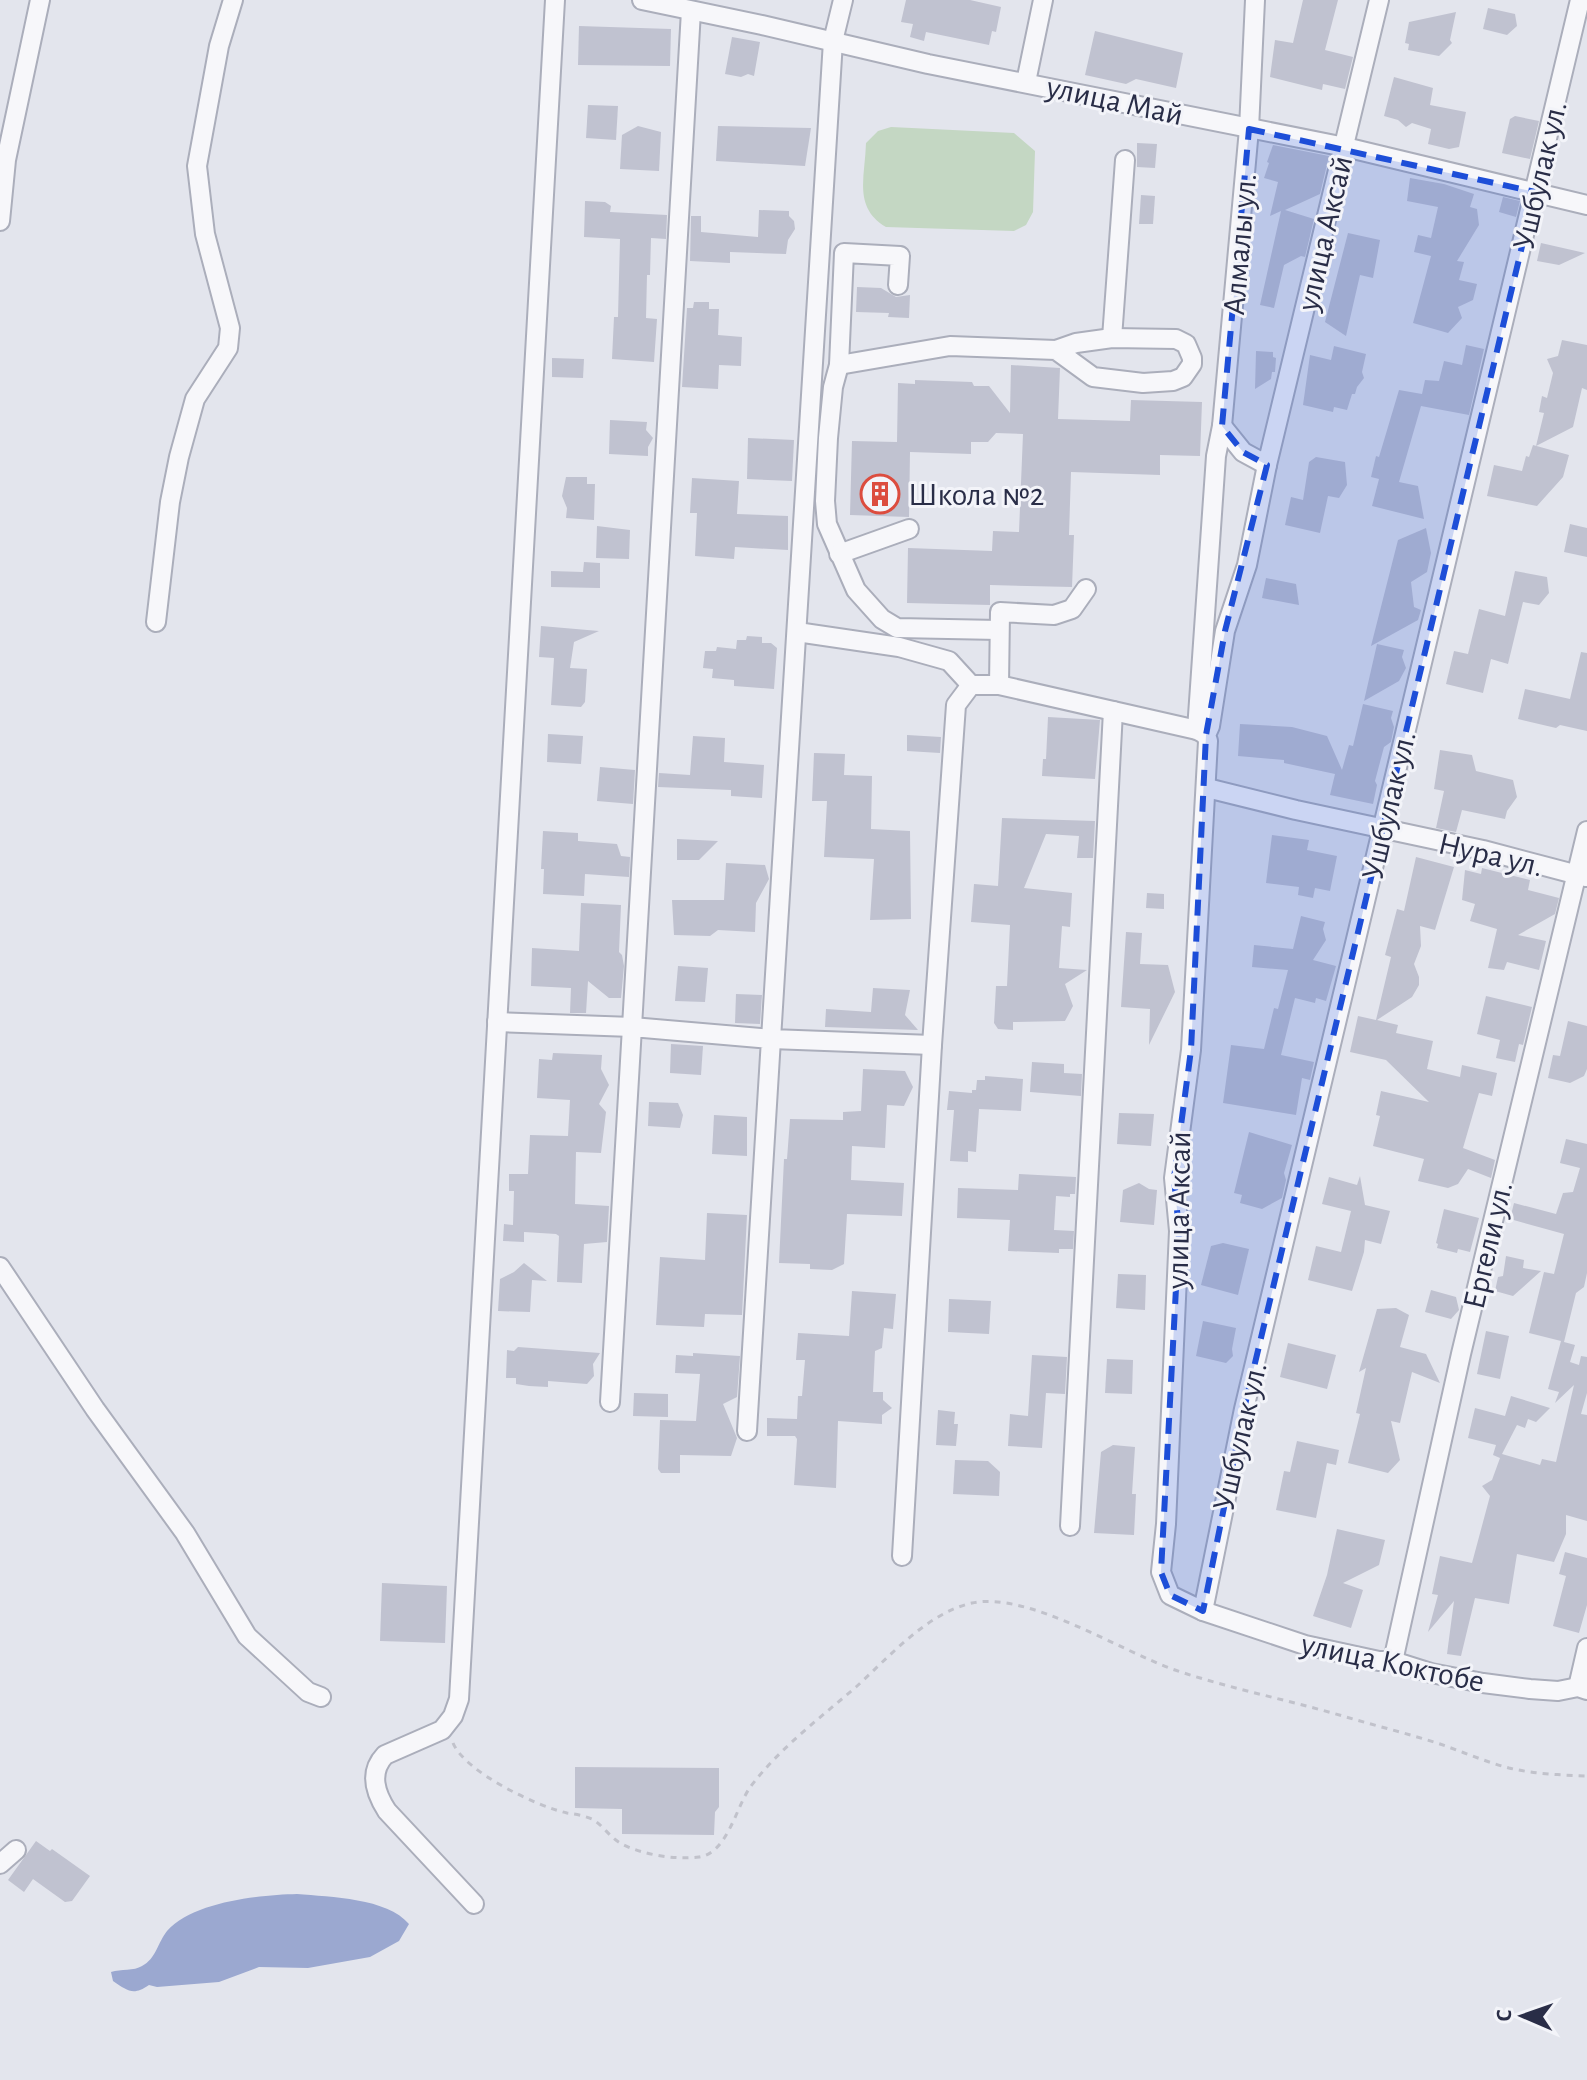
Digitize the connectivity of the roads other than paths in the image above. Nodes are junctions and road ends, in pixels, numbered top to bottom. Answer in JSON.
{"nodes":[{"id":1,"x":40,"y":0,"type":"edge"},
{"id":2,"x":233,"y":0,"type":"edge"},
{"id":3,"x":555,"y":0,"type":"edge"},
{"id":4,"x":642,"y":0,"type":"edge"},
{"id":5,"x":843,"y":0,"type":"edge"},
{"id":6,"x":1043,"y":0,"type":"edge"},
{"id":7,"x":1255,"y":0,"type":"edge"},
{"id":8,"x":1379,"y":0,"type":"edge"},
{"id":9,"x":1580,"y":0,"type":"edge"},
{"id":10,"x":691,"y":11,"type":"junction"},
{"id":11,"x":833,"y":41,"type":"junction"},
{"id":12,"x":1026,"y":82,"type":"junction"},
{"id":13,"x":1249,"y":129,"type":"junction"},
{"id":14,"x":1345,"y":147,"type":"junction"},
{"id":15,"x":1125,"y":160,"type":"dead end"},
{"id":16,"x":1535,"y":192,"type":"junction"},
{"id":17,"x":1587,"y":205,"type":"edge"},
{"id":18,"x":0,"y":221,"type":"edge"},
{"id":19,"x":898,"y":285,"type":"dead end"},
{"id":20,"x":1112,"y":338,"type":"junction"},
{"id":21,"x":1056,"y":350,"type":"junction"},
{"id":22,"x":839,"y":365,"type":"junction"},
{"id":23,"x":1222,"y":426,"type":"junction"},
{"id":24,"x":1267,"y":465,"type":"junction"},
{"id":25,"x":909,"y":529,"type":"dead end"},
{"id":26,"x":839,"y":554,"type":"junction"},
{"id":27,"x":1086,"y":589,"type":"dead end"},
{"id":28,"x":156,"y":622,"type":"dead end"},
{"id":29,"x":999,"y":630,"type":"junction"},
{"id":30,"x":797,"y":632,"type":"junction"},
{"id":31,"x":971,"y":685,"type":"junction"},
{"id":32,"x":999,"y":685,"type":"junction"},
{"id":33,"x":1113,"y":711,"type":"junction"},
{"id":34,"x":1201,"y":732,"type":"junction"},
{"id":35,"x":1207,"y":788,"type":"junction"},
{"id":36,"x":1382,"y":830,"type":"junction"},
{"id":37,"x":1587,"y":831,"type":"edge"},
{"id":38,"x":1581,"y":875,"type":"edge"},
{"id":39,"x":497,"y":1022,"type":"junction"},
{"id":40,"x":632,"y":1027,"type":"junction"},
{"id":41,"x":771,"y":1039,"type":"junction"},
{"id":42,"x":932,"y":1045,"type":"junction"},
{"id":43,"x":0,"y":1267,"type":"edge"},
{"id":44,"x":610,"y":1402,"type":"dead end"},
{"id":45,"x":747,"y":1431,"type":"dead end"},
{"id":46,"x":1070,"y":1526,"type":"dead end"},
{"id":47,"x":902,"y":1556,"type":"dead end"},
{"id":48,"x":1203,"y":1611,"type":"junction"},
{"id":49,"x":1587,"y":1648,"type":"edge"},
{"id":50,"x":1393,"y":1661,"type":"junction"},
{"id":51,"x":1583,"y":1689,"type":"edge"},
{"id":52,"x":321,"y":1697,"type":"dead end"},
{"id":53,"x":16,"y":1850,"type":"dead end"},
{"id":54,"x":0,"y":1864,"type":"edge"},
{"id":55,"x":474,"y":1904,"type":"dead end"}],
"edges":[{"from":1,"to":18,"type":"street"},
{"from":2,"to":28,"type":"street"},
{"from":3,"to":39,"type":"street"},
{"from":4,"to":10,"type":"street","name":"улица Май"},
{"from":5,"to":11,"type":"street"},
{"from":6,"to":12,"type":"street"},
{"from":7,"to":13,"type":"street","name":"Алмалы ул."},
{"from":8,"to":14,"type":"street","name":"улица Аксай"},
{"from":9,"to":16,"type":"street","name":"Ушбулак ул."},
{"from":10,"to":11,"type":"street","name":"улица Май"},
{"from":10,"to":40,"type":"street"},
{"from":11,"to":12,"type":"street","name":"улица Май"},
{"from":11,"to":30,"type":"street"},
{"from":12,"to":13,"type":"street","name":"улица Май"},
{"from":13,"to":14,"type":"street","name":"улица Май"},
{"from":13,"to":23,"type":"street","name":"Алмалы ул."},
{"from":14,"to":16,"type":"street","name":"улица Май"},
{"from":14,"to":24,"type":"street","name":"улица Аксай"},
{"from":15,"to":20,"type":"street"},
{"from":16,"to":17,"type":"street","name":"улица Май"},
{"from":16,"to":36,"type":"street","name":"Ушбулак ул."},
{"from":19,"to":22,"type":"street"},
{"from":20,"to":21,"type":"street"},
{"from":20,"to":21,"type":"street"},
{"from":21,"to":22,"type":"street"},
{"from":22,"to":26,"type":"street"},
{"from":23,"to":24,"type":"street"},
{"from":23,"to":34,"type":"street","name":"Алмалы ул."},
{"from":24,"to":34,"type":"street","name":"улица Аксай"},
{"from":25,"to":26,"type":"street"},
{"from":26,"to":29,"type":"street"},
{"from":27,"to":29,"type":"street"},
{"from":29,"to":32,"type":"street"},
{"from":30,"to":31,"type":"street"},
{"from":30,"to":41,"type":"street"},
{"from":31,"to":32,"type":"street"},
{"from":31,"to":42,"type":"street"},
{"from":32,"to":33,"type":"street"},
{"from":33,"to":34,"type":"street"},
{"from":33,"to":46,"type":"street"},
{"from":34,"to":35,"type":"street","name":"улица Аксай"},
{"from":35,"to":36,"type":"street","name":"Нура ул."},
{"from":35,"to":48,"type":"street","name":"улица Аксай"},
{"from":36,"to":38,"type":"street","name":"Нура ул."},
{"from":36,"to":48,"type":"street","name":"Ушбулак ул."},
{"from":37,"to":38,"type":"street","name":"Ергели ул."},
{"from":38,"to":50,"type":"street","name":"Ергели ул."},
{"from":39,"to":40,"type":"street"},
{"from":39,"to":55,"type":"street"},
{"from":40,"to":41,"type":"street"},
{"from":40,"to":44,"type":"street"},
{"from":41,"to":42,"type":"street"},
{"from":41,"to":45,"type":"street"},
{"from":42,"to":47,"type":"street"},
{"from":43,"to":52,"type":"street"},
{"from":48,"to":50,"type":"street","name":"улица Коктобе"},
{"from":49,"to":51,"type":"street"},
{"from":50,"to":51,"type":"street","name":"улица Коктобе"},
{"from":53,"to":54,"type":"street"}]}
